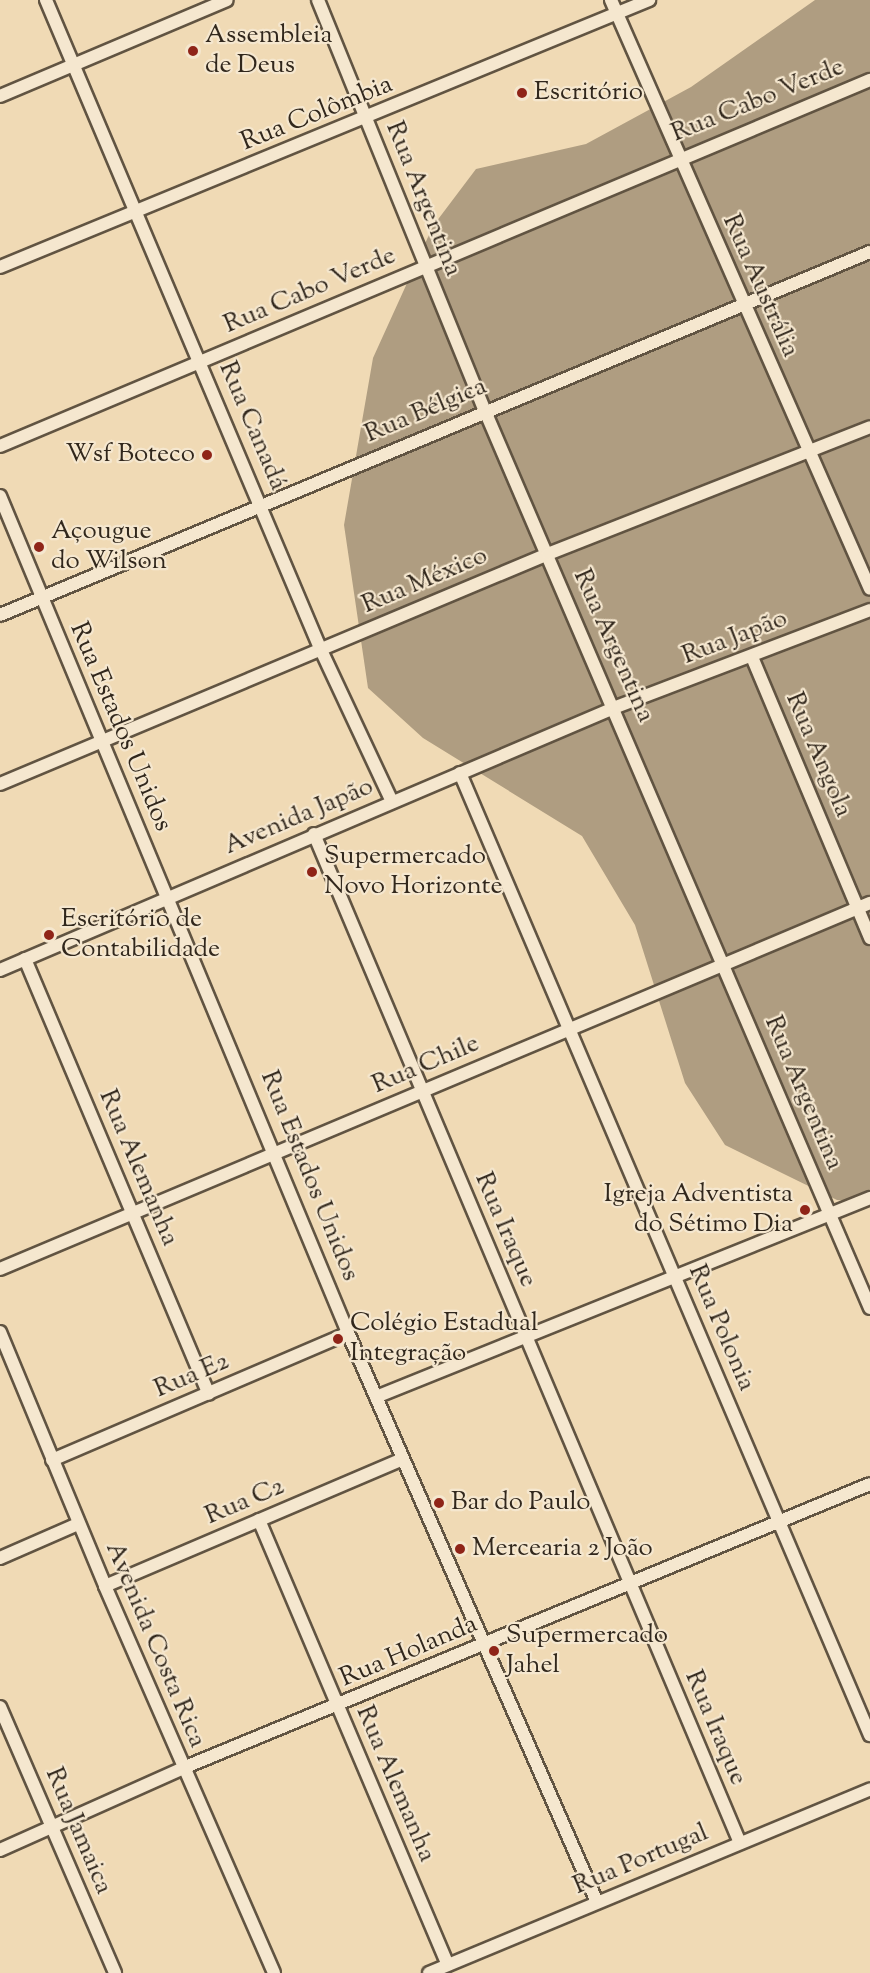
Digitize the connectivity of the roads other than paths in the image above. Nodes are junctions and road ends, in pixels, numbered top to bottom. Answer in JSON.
{"nodes":[{"id":1,"x":46,"y":0,"type":"edge"},
{"id":2,"x":227,"y":0,"type":"edge"},
{"id":3,"x":318,"y":0,"type":"edge"},
{"id":4,"x":611,"y":0,"type":"edge"},
{"id":5,"x":649,"y":0,"type":"edge"},
{"id":6,"x":616,"y":13,"type":"junction"},
{"id":7,"x":75,"y":64,"type":"junction"},
{"id":8,"x":870,"y":80,"type":"edge"},
{"id":9,"x":0,"y":96,"type":"edge"},
{"id":10,"x":367,"y":118,"type":"junction"},
{"id":11,"x":680,"y":157,"type":"junction"},
{"id":12,"x":138,"y":212,"type":"junction"},
{"id":13,"x":870,"y":252,"type":"edge"},
{"id":14,"x":425,"y":266,"type":"junction"},
{"id":15,"x":0,"y":267,"type":"edge"},
{"id":16,"x":743,"y":303,"type":"junction"},
{"id":17,"x":200,"y":362,"type":"junction"},
{"id":18,"x":485,"y":411,"type":"junction"},
{"id":19,"x":870,"y":427,"type":"edge"},
{"id":20,"x":0,"y":446,"type":"edge"},
{"id":21,"x":808,"y":452,"type":"junction"},
{"id":22,"x":0,"y":496,"type":"edge"},
{"id":23,"x":260,"y":505,"type":"junction"},
{"id":24,"x":548,"y":554,"type":"junction"},
{"id":25,"x":870,"y":589,"type":"edge"},
{"id":26,"x":40,"y":598,"type":"junction"},
{"id":27,"x":870,"y":610,"type":"edge"},
{"id":28,"x":0,"y":615,"type":"edge"},
{"id":29,"x":320,"y":648,"type":"junction"},
{"id":30,"x":752,"y":657,"type":"junction"},
{"id":31,"x":615,"y":707,"type":"junction"},
{"id":32,"x":102,"y":741,"type":"junction"},
{"id":33,"x":460,"y":773,"type":"junction"},
{"id":34,"x":0,"y":784,"type":"edge"},
{"id":35,"x":392,"y":802,"type":"junction"},
{"id":36,"x":314,"y":834,"type":"junction"},
{"id":37,"x":169,"y":898,"type":"junction"},
{"id":38,"x":864,"y":906,"type":"edge"},
{"id":39,"x":870,"y":938,"type":"edge"},
{"id":40,"x":25,"y":959,"type":"junction"},
{"id":41,"x":723,"y":962,"type":"junction"},
{"id":42,"x":0,"y":970,"type":"edge"},
{"id":43,"x":569,"y":1027,"type":"junction"},
{"id":44,"x":421,"y":1091,"type":"junction"},
{"id":45,"x":277,"y":1153,"type":"junction"},
{"id":46,"x":870,"y":1198,"type":"edge"},
{"id":47,"x":133,"y":1212,"type":"junction"},
{"id":48,"x":831,"y":1214,"type":"junction"},
{"id":49,"x":0,"y":1269,"type":"edge"},
{"id":50,"x":675,"y":1280,"type":"junction"},
{"id":51,"x":870,"y":1308,"type":"edge"},
{"id":52,"x":0,"y":1332,"type":"edge"},
{"id":53,"x":348,"y":1333,"type":"junction"},
{"id":54,"x":528,"y":1339,"type":"junction"},
{"id":55,"x":209,"y":1394,"type":"junction"},
{"id":56,"x":376,"y":1397,"type":"junction"},
{"id":57,"x":403,"y":1459,"type":"junction"},
{"id":58,"x":52,"y":1460,"type":"junction"},
{"id":59,"x":870,"y":1484,"type":"edge"},
{"id":60,"x":259,"y":1520,"type":"junction"},
{"id":61,"x":78,"y":1524,"type":"junction"},
{"id":62,"x":780,"y":1524,"type":"junction"},
{"id":63,"x":0,"y":1558,"type":"edge"},
{"id":64,"x":629,"y":1584,"type":"junction"},
{"id":65,"x":105,"y":1586,"type":"junction"},
{"id":66,"x":484,"y":1644,"type":"junction"},
{"id":67,"x":338,"y":1706,"type":"junction"},
{"id":68,"x":0,"y":1707,"type":"edge"},
{"id":69,"x":870,"y":1735,"type":"edge"},
{"id":70,"x":183,"y":1768,"type":"junction"},
{"id":71,"x":870,"y":1789,"type":"edge"},
{"id":72,"x":52,"y":1827,"type":"junction"},
{"id":73,"x":740,"y":1843,"type":"junction"},
{"id":74,"x":0,"y":1850,"type":"edge"},
{"id":75,"x":597,"y":1902,"type":"junction"},
{"id":76,"x":448,"y":1965,"type":"junction"},
{"id":77,"x":115,"y":1973,"type":"edge"},
{"id":78,"x":274,"y":1973,"type":"edge"},
{"id":79,"x":429,"y":1973,"type":"edge"}],
"edges":[{"from":1,"to":7,"type":"street","name":"Rua Canadá"},
{"from":2,"to":7,"type":"street"},
{"from":3,"to":10,"type":"street","name":"Rua Argentina"},
{"from":4,"to":6,"type":"street","name":"Rua Austrália"},
{"from":5,"to":6,"type":"street","name":"Rua Colômbia"},
{"from":6,"to":10,"type":"street","name":"Rua Colômbia"},
{"from":6,"to":11,"type":"street","name":"Rua Austrália"},
{"from":7,"to":9,"type":"street"},
{"from":7,"to":12,"type":"street","name":"Rua Canadá"},
{"from":8,"to":11,"type":"street","name":"Rua Cabo Verde"},
{"from":10,"to":12,"type":"street","name":"Rua Colômbia"},
{"from":10,"to":14,"type":"street","name":"Rua Argentina"},
{"from":11,"to":14,"type":"street","name":"Rua Cabo Verde"},
{"from":11,"to":16,"type":"street","name":"Rua Austrália"},
{"from":12,"to":15,"type":"street","name":"Rua Colômbia"},
{"from":12,"to":17,"type":"street","name":"Rua Canadá"},
{"from":13,"to":16,"type":"street","name":"Rua Bélgica"},
{"from":14,"to":17,"type":"street","name":"Rua Cabo Verde"},
{"from":14,"to":18,"type":"street","name":"Rua Argentina"},
{"from":16,"to":18,"type":"street","name":"Rua Bélgica"},
{"from":16,"to":21,"type":"street","name":"Rua Austrália"},
{"from":17,"to":20,"type":"street","name":"Rua Cabo Verde"},
{"from":17,"to":23,"type":"street","name":"Rua Canadá"},
{"from":18,"to":23,"type":"street","name":"Rua Bélgica"},
{"from":18,"to":24,"type":"street","name":"Rua Argentina"},
{"from":19,"to":21,"type":"street","name":"Rua México"},
{"from":21,"to":24,"type":"street","name":"Rua México"},
{"from":21,"to":25,"type":"street","name":"Rua Austrália"},
{"from":22,"to":26,"type":"street","name":"Rua Estados Unidos"},
{"from":23,"to":26,"type":"street","name":"Rua Bélgica"},
{"from":23,"to":29,"type":"street","name":"Rua Canadá"},
{"from":24,"to":29,"type":"street","name":"Rua México"},
{"from":24,"to":31,"type":"street","name":"Rua Argentina"},
{"from":26,"to":28,"type":"street","name":"Rua Bélgica"},
{"from":26,"to":32,"type":"street","name":"Rua Estados Unidos"},
{"from":27,"to":30,"type":"street","name":"Rua Japão"},
{"from":29,"to":32,"type":"street","name":"Rua México"},
{"from":29,"to":35,"type":"street","name":"Rua Canadá"},
{"from":30,"to":31,"type":"street","name":"Rua Japão"},
{"from":30,"to":38,"type":"street","name":"Rua Angola"},
{"from":31,"to":33,"type":"street","name":"Avenida Japão"},
{"from":31,"to":41,"type":"street","name":"Rua Argentina"},
{"from":32,"to":34,"type":"street","name":"Rua México"},
{"from":32,"to":37,"type":"street","name":"Rua Estados Unidos"},
{"from":33,"to":35,"type":"street","name":"Avenida Japão"},
{"from":33,"to":43,"type":"street","name":"Rua Polonia"},
{"from":35,"to":36,"type":"street","name":"Avenida Japão"},
{"from":36,"to":37,"type":"street","name":"Avenida Japão"},
{"from":36,"to":44,"type":"street","name":"Rua Iraque"},
{"from":37,"to":40,"type":"street","name":"Avenida Japão"},
{"from":37,"to":45,"type":"street","name":"Rua Estados Unidos"},
{"from":38,"to":39,"type":"street","name":"Rua Angola"},
{"from":38,"to":41,"type":"street","name":"Rua Chile"},
{"from":40,"to":42,"type":"street","name":"Avenida Japão"},
{"from":40,"to":47,"type":"street","name":"Rua Alemanha"},
{"from":41,"to":43,"type":"street","name":"Rua Chile"},
{"from":41,"to":48,"type":"street","name":"Rua Argentina"},
{"from":43,"to":44,"type":"street","name":"Rua Chile"},
{"from":43,"to":50,"type":"street","name":"Rua Polonia"},
{"from":44,"to":45,"type":"street","name":"Rua Chile"},
{"from":44,"to":54,"type":"street","name":"Rua Iraque"},
{"from":45,"to":47,"type":"street","name":"Rua Chile"},
{"from":45,"to":53,"type":"street","name":"Rua Estados Unidos"},
{"from":46,"to":48,"type":"street"},
{"from":47,"to":49,"type":"street","name":"Rua Chile"},
{"from":47,"to":55,"type":"street","name":"Rua Alemanha"},
{"from":48,"to":50,"type":"street"},
{"from":48,"to":51,"type":"street","name":"Rua Argentina"},
{"from":50,"to":54,"type":"street"},
{"from":50,"to":62,"type":"street","name":"Rua Polonia"},
{"from":52,"to":58,"type":"street","name":"Avenida Costa Rica"},
{"from":53,"to":55,"type":"street","name":"Rua E2"},
{"from":53,"to":56,"type":"street","name":"Rua Estados Unidos"},
{"from":54,"to":56,"type":"street"},
{"from":54,"to":64,"type":"street","name":"Rua Iraque"},
{"from":55,"to":58,"type":"street","name":"Rua E2"},
{"from":56,"to":57,"type":"street","name":"Rua Estados Unidos"},
{"from":57,"to":60,"type":"street","name":"Rua C2"},
{"from":57,"to":66,"type":"street","name":"Rua Estados Unidos"},
{"from":58,"to":61,"type":"street","name":"Avenida Costa Rica"},
{"from":59,"to":62,"type":"street","name":"Rua Holanda"},
{"from":60,"to":65,"type":"street","name":"Rua C2"},
{"from":60,"to":67,"type":"street","name":"Rua Alemanha"},
{"from":61,"to":63,"type":"street"},
{"from":61,"to":65,"type":"street","name":"Avenida Costa Rica"},
{"from":62,"to":64,"type":"street","name":"Rua Holanda"},
{"from":62,"to":69,"type":"street","name":"Rua Polonia"},
{"from":64,"to":66,"type":"street","name":"Rua Holanda"},
{"from":64,"to":73,"type":"street","name":"Rua Iraque"},
{"from":65,"to":70,"type":"street","name":"Avenida Costa Rica"},
{"from":66,"to":67,"type":"street","name":"Rua Holanda"},
{"from":66,"to":75,"type":"street","name":"Rua Estados Unidos"},
{"from":67,"to":70,"type":"street","name":"Rua Holanda"},
{"from":67,"to":76,"type":"street","name":"Rua Alemanha"},
{"from":68,"to":72,"type":"street","name":"Rua Jamaica"},
{"from":70,"to":72,"type":"street","name":"Rua Holanda"},
{"from":70,"to":78,"type":"street","name":"Avenida Costa Rica"},
{"from":71,"to":73,"type":"street","name":"Rua Portugal"},
{"from":72,"to":74,"type":"street","name":"Rua Holanda"},
{"from":72,"to":77,"type":"street","name":"Rua Jamaica"},
{"from":73,"to":75,"type":"street","name":"Rua Portugal"},
{"from":75,"to":76,"type":"street","name":"Rua Portugal"},
{"from":76,"to":79,"type":"street","name":"Rua Portugal"}]}
